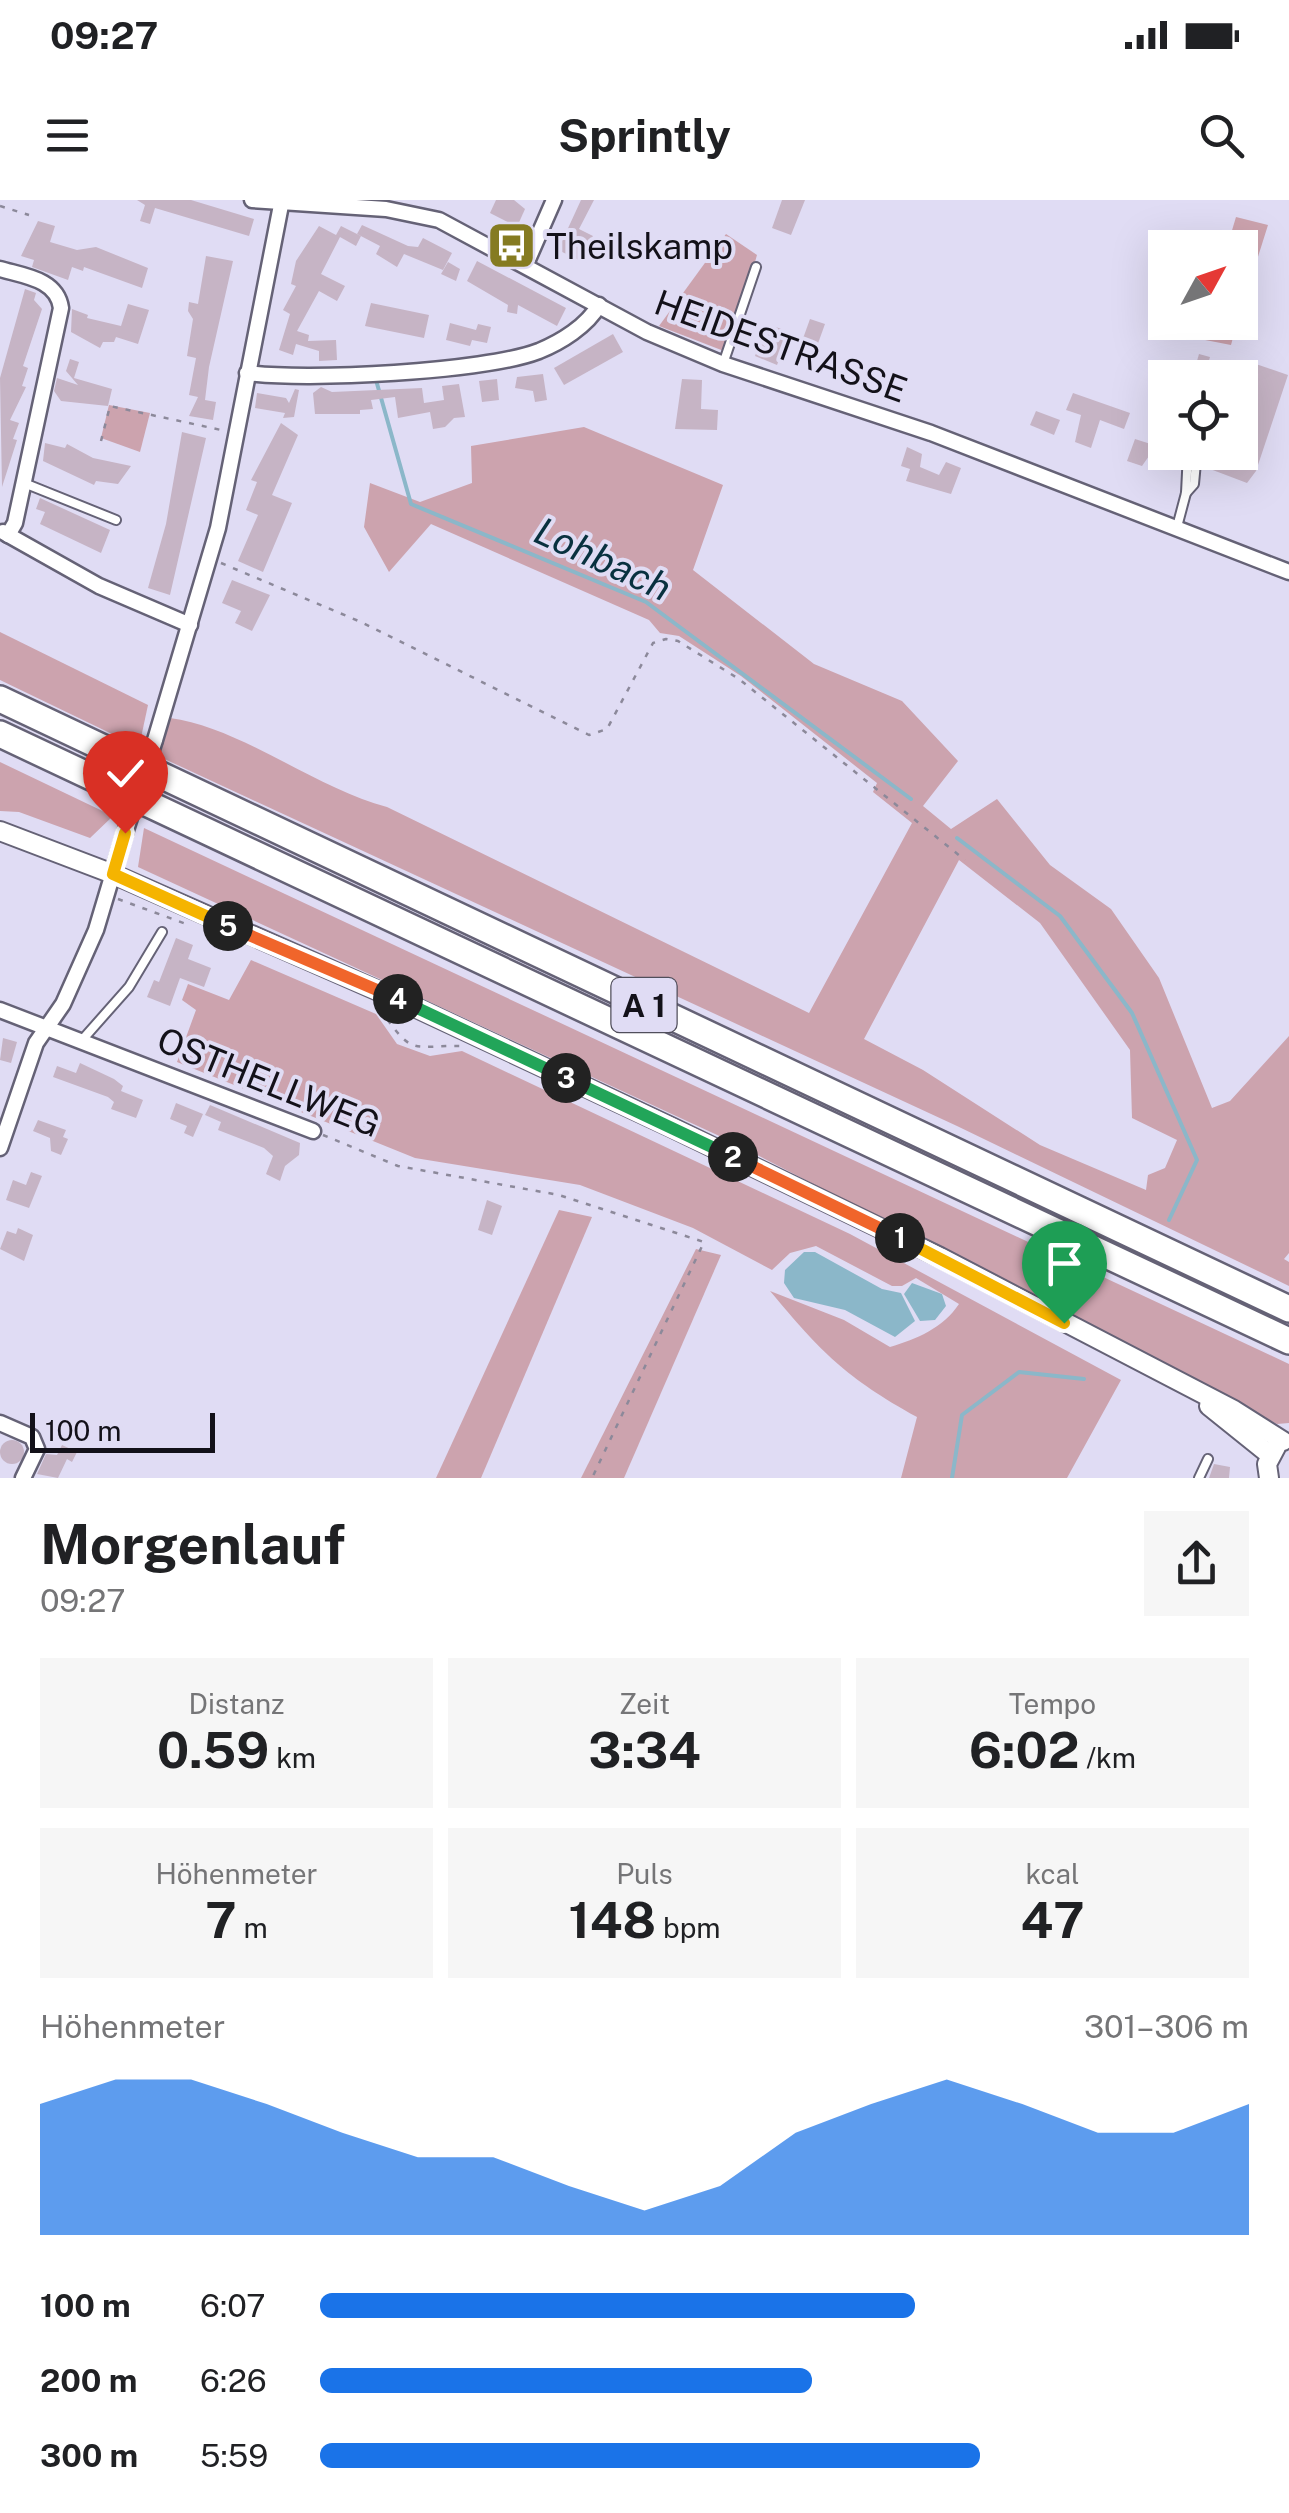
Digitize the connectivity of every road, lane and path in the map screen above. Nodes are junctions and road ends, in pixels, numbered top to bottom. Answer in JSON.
{"nodes":[{"id":1,"x":252,"y":200,"type":"edge"},
{"id":2,"x":554,"y":200,"type":"edge"},
{"id":3,"x":282,"y":202,"type":"edge"},
{"id":4,"x":0,"y":206,"type":"edge"},
{"id":5,"x":29,"y":215,"type":"dead end"},
{"id":6,"x":526,"y":264,"type":"junction"},
{"id":7,"x":756,"y":267,"type":"dead end"},
{"id":8,"x":0,"y":269,"type":"edge"},
{"id":9,"x":599,"y":306,"type":"junction"},
{"id":10,"x":724,"y":364,"type":"junction"},
{"id":11,"x":246,"y":373,"type":"junction"},
{"id":12,"x":228,"y":432,"type":"dead end"},
{"id":13,"x":102,"y":441,"type":"dead end"},
{"id":14,"x":1187,"y":470,"type":"edge"},
{"id":15,"x":1195,"y":470,"type":"edge"},
{"id":16,"x":24,"y":483,"type":"junction"},
{"id":17,"x":1186,"y":493,"type":"junction"},
{"id":18,"x":116,"y":520,"type":"dead end"},
{"id":19,"x":1176,"y":527,"type":"junction"},
{"id":20,"x":4,"y":533,"type":"edge"},
{"id":21,"x":210,"y":559,"type":"junction"},
{"id":22,"x":1289,"y":572,"type":"edge"},
{"id":23,"x":190,"y":625,"type":"junction"},
{"id":24,"x":0,"y":700,"type":"edge"},
{"id":25,"x":0,"y":734,"type":"edge"},
{"id":26,"x":0,"y":832,"type":"edge"},
{"id":27,"x":965,"y":860,"type":"dead end"},
{"id":28,"x":113,"y":874,"type":"junction"},
{"id":29,"x":108,"y":895,"type":"junction"},
{"id":30,"x":196,"y":928,"type":"dead end"},
{"id":31,"x":162,"y":932,"type":"dead end"},
{"id":32,"x":371,"y":1002,"type":"dead end"},
{"id":33,"x":0,"y":1010,"type":"edge"},
{"id":34,"x":48,"y":1025,"type":"junction"},
{"id":35,"x":82,"y":1039,"type":"junction"},
{"id":36,"x":470,"y":1048,"type":"dead end"},
{"id":37,"x":313,"y":1131,"type":"joint"},
{"id":38,"x":0,"y":1148,"type":"edge"},
{"id":39,"x":1289,"y":1309,"type":"edge"},
{"id":40,"x":1289,"y":1341,"type":"edge"},
{"id":41,"x":1190,"y":1389,"type":"junction"},
{"id":42,"x":0,"y":1424,"type":"edge"},
{"id":43,"x":1286,"y":1440,"type":"edge"},
{"id":44,"x":1270,"y":1456,"type":"junction"},
{"id":45,"x":1208,"y":1460,"type":"dead end"},
{"id":46,"x":23,"y":1478,"type":"edge"},
{"id":47,"x":592,"y":1478,"type":"edge"},
{"id":48,"x":1199,"y":1478,"type":"edge"},
{"id":49,"x":1268,"y":1478,"type":"edge"}],
"edges":[{"from":1,"to":3,"type":"street","name":"HEIDESTRASSE"},
{"from":2,"to":6,"type":"street"},
{"from":3,"to":6,"type":"street","name":"HEIDESTRASSE"},
{"from":3,"to":11,"type":"street"},
{"from":4,"to":5,"type":"path"},
{"from":6,"to":9,"type":"street","name":"HEIDESTRASSE"},
{"from":7,"to":10,"type":"lane"},
{"from":8,"to":16,"type":"street"},
{"from":9,"to":10,"type":"street","name":"HEIDESTRASSE"},
{"from":9,"to":11,"type":"street"},
{"from":10,"to":19,"type":"street","name":"HEIDESTRASSE"},
{"from":11,"to":21,"type":"street"},
{"from":12,"to":13,"type":"path"},
{"from":14,"to":17,"type":"lane"},
{"from":15,"to":17,"type":"lane"},
{"from":16,"to":18,"type":"lane"},
{"from":16,"to":20,"type":"street"},
{"from":17,"to":19,"type":"lane"},
{"from":19,"to":22,"type":"street","name":"HEIDESTRASSE"},
{"from":20,"to":23,"type":"street"},
{"from":21,"to":23,"type":"street"},
{"from":21,"to":27,"type":"path"},
{"from":23,"to":28,"type":"street","bridge":true},
{"from":24,"to":39,"type":"highway","number":"A 1"},
{"from":25,"to":40,"type":"highway","number":"A 1"},
{"from":26,"to":28,"type":"street"},
{"from":28,"to":29,"type":"street"},
{"from":28,"to":41,"type":"street"},
{"from":29,"to":30,"type":"path"},
{"from":29,"to":34,"type":"street"},
{"from":31,"to":35,"type":"lane"},
{"from":32,"to":36,"type":"path"},
{"from":33,"to":34,"type":"street","name":"OSTHELLWEG"},
{"from":34,"to":35,"type":"street","name":"OSTHELLWEG"},
{"from":34,"to":38,"type":"street"},
{"from":35,"to":37,"type":"street","name":"OSTHELLWEG"},
{"from":37,"to":47,"type":"path","name":"OSTHELLWEG"},
{"from":41,"to":43,"type":"street"},
{"from":41,"to":44,"type":"street"},
{"from":42,"to":46,"type":"street"},
{"from":43,"to":44,"type":"street"},
{"from":44,"to":49,"type":"street"},
{"from":45,"to":48,"type":"lane"}]}
